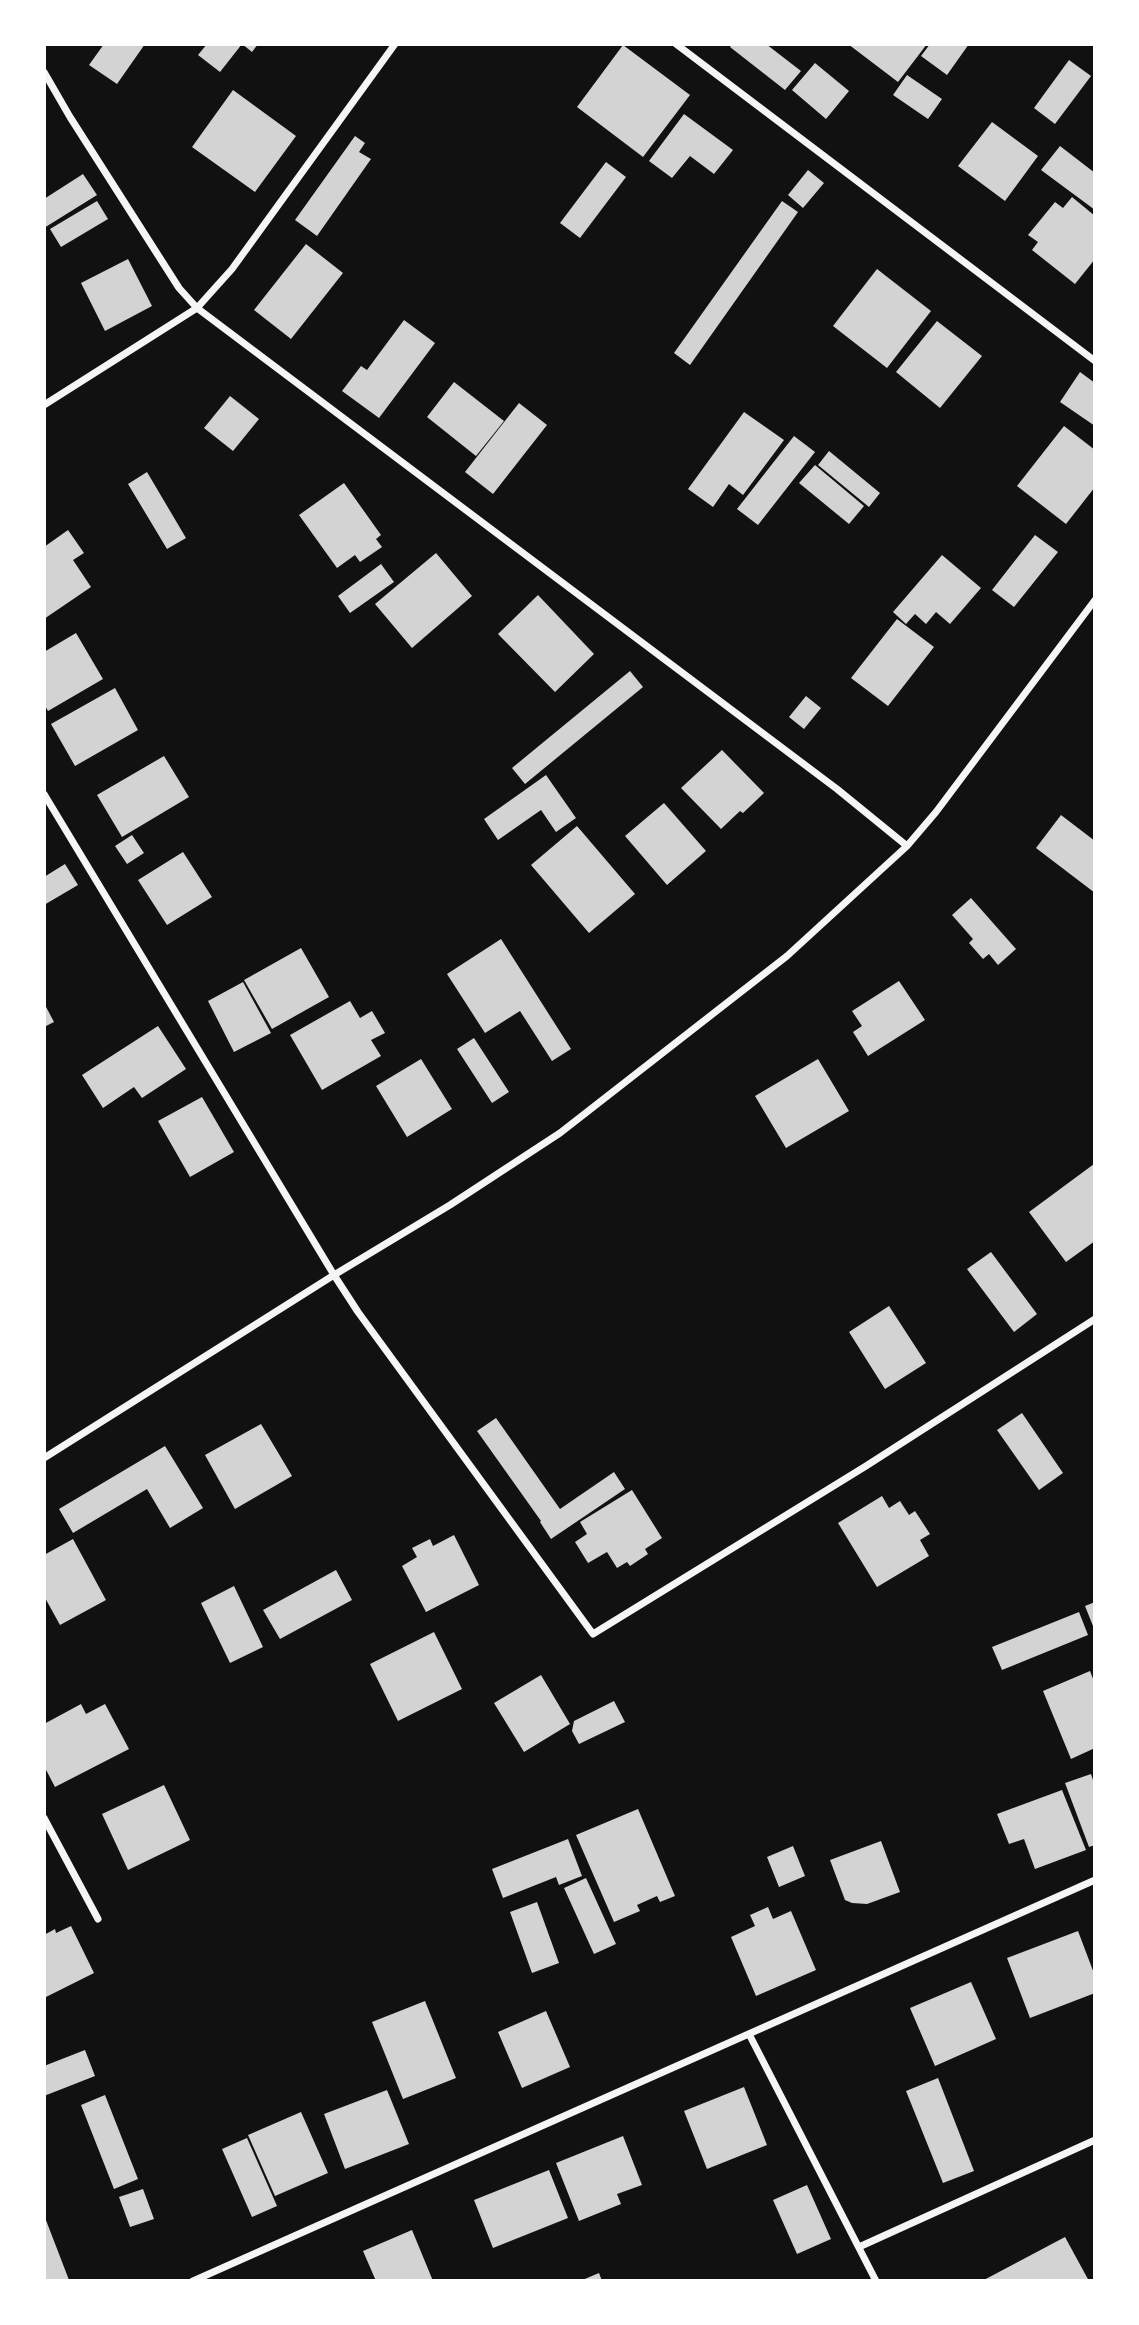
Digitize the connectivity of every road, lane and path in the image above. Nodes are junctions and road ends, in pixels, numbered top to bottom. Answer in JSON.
{"nodes":[{"id":1,"x":395,"y":44,"type":"edge"},
{"id":2,"x":676,"y":44,"type":"edge"},
{"id":3,"x":44,"y":72,"type":"edge"},
{"id":4,"x":197,"y":308,"type":"junction"},
{"id":5,"x":1095,"y":361,"type":"edge"},
{"id":6,"x":44,"y":405,"type":"edge"},
{"id":7,"x":1095,"y":600,"type":"edge"},
{"id":8,"x":44,"y":794,"type":"edge"},
{"id":9,"x":907,"y":846,"type":"junction"},
{"id":10,"x":334,"y":1275,"type":"junction"},
{"id":11,"x":1095,"y":1318,"type":"edge"},
{"id":12,"x":44,"y":1458,"type":"edge"},
{"id":13,"x":44,"y":1818,"type":"edge"},
{"id":14,"x":1095,"y":1880,"type":"edge"},
{"id":15,"x":98,"y":1919,"type":"dead end"},
{"id":16,"x":749,"y":2034,"type":"junction"},
{"id":17,"x":1095,"y":2140,"type":"edge"},
{"id":18,"x":859,"y":2247,"type":"junction"},
{"id":19,"x":193,"y":2281,"type":"edge"},
{"id":20,"x":876,"y":2281,"type":"edge"}],
"edges":[{"from":1,"to":4,"type":"street"},
{"from":2,"to":5,"type":"street"},
{"from":3,"to":4,"type":"street"},
{"from":4,"to":6,"type":"street"},
{"from":4,"to":9,"type":"street"},
{"from":7,"to":9,"type":"street"},
{"from":8,"to":10,"type":"street"},
{"from":9,"to":10,"type":"street"},
{"from":10,"to":11,"type":"street"},
{"from":10,"to":12,"type":"street"},
{"from":13,"to":15,"type":"street"},
{"from":14,"to":16,"type":"street"},
{"from":16,"to":18,"type":"street"},
{"from":16,"to":19,"type":"street"},
{"from":17,"to":18,"type":"street"},
{"from":18,"to":20,"type":"street"}]}
